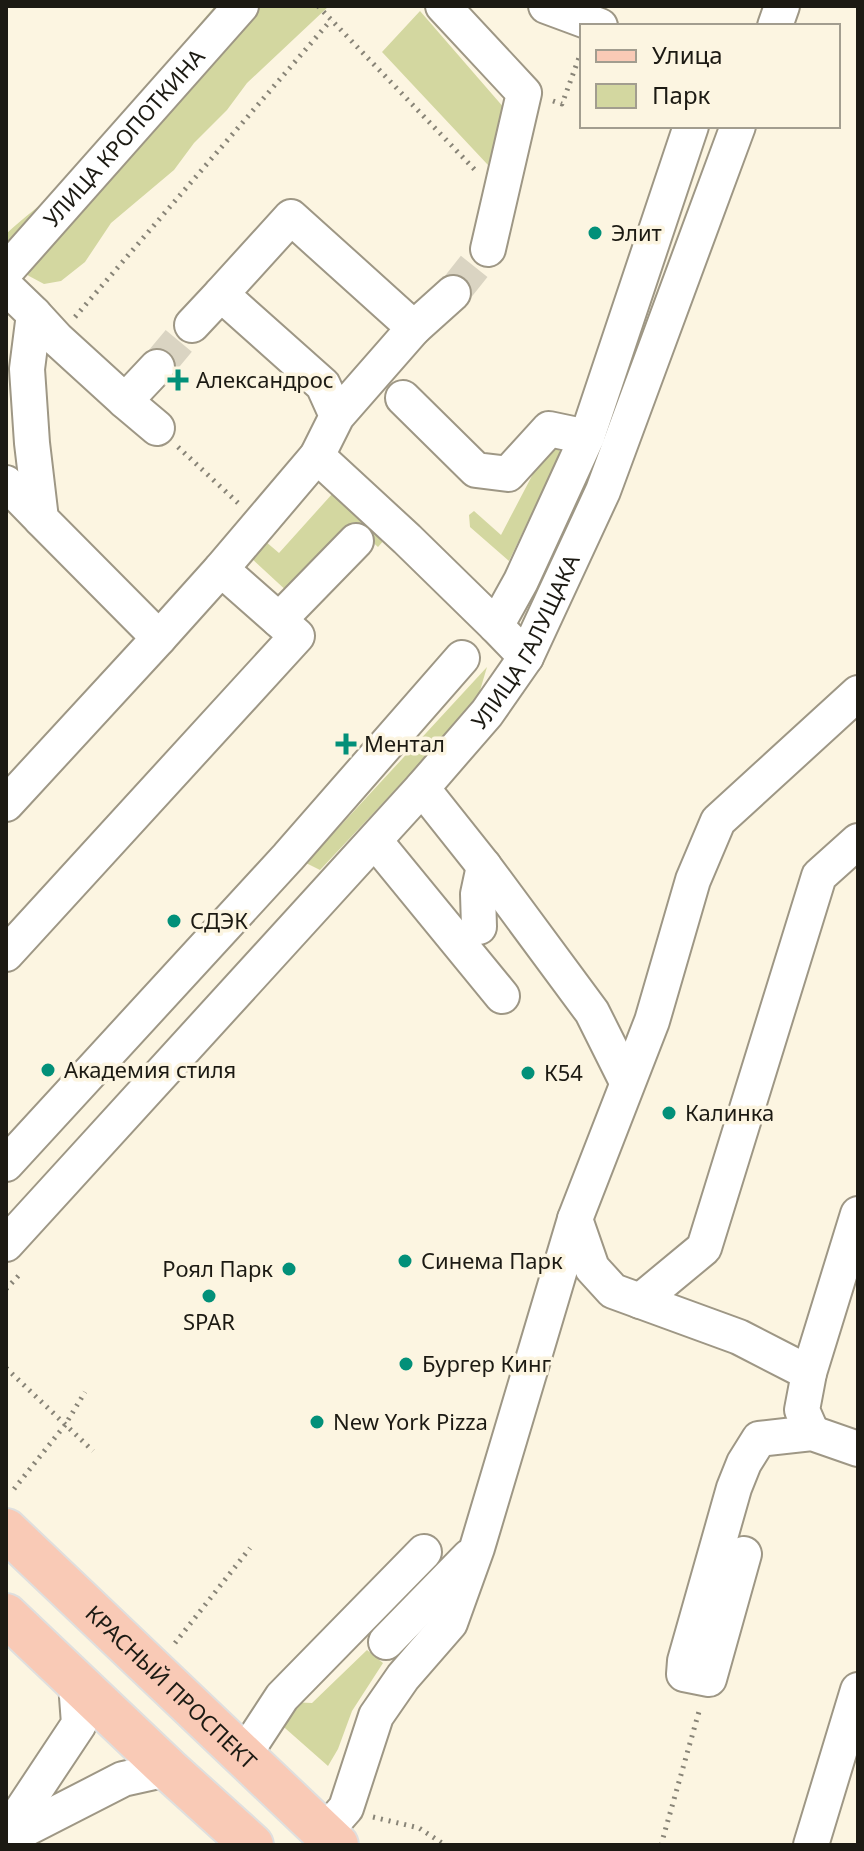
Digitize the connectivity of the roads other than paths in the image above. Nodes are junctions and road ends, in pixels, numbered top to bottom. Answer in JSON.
{"nodes":[{"id":1,"x":241,"y":6,"type":"edge"},
{"id":2,"x":443,"y":6,"type":"edge"},
{"id":3,"x":546,"y":6,"type":"edge"},
{"id":4,"x":595,"y":24,"type":"edge"},
{"id":5,"x":690,"y":128,"type":"edge"},
{"id":6,"x":737,"y":128,"type":"edge"},
{"id":7,"x":488,"y":249,"type":"tunnel mouth"},
{"id":8,"x":6,"y":271,"type":"edge"},
{"id":9,"x":6,"y":287,"type":"edge"},
{"id":10,"x":453,"y":293,"type":"tunnel mouth"},
{"id":11,"x":221,"y":294,"type":"junction"},
{"id":12,"x":192,"y":325,"type":"tunnel mouth"},
{"id":13,"x":45,"y":327,"type":"junction"},
{"id":14,"x":414,"y":328,"type":"junction"},
{"id":15,"x":157,"y":367,"type":"tunnel mouth"},
{"id":16,"x":403,"y":398,"type":"dead end"},
{"id":17,"x":125,"y":401,"type":"junction"},
{"id":18,"x":337,"y":416,"type":"junction"},
{"id":19,"x":157,"y":428,"type":"road end"},
{"id":20,"x":587,"y":437,"type":"junction"},
{"id":21,"x":317,"y":456,"type":"junction"},
{"id":22,"x":6,"y":483,"type":"edge"},
{"id":23,"x":41,"y":519,"type":"junction"},
{"id":24,"x":356,"y":541,"type":"dead end"},
{"id":25,"x":221,"y":569,"type":"junction"},
{"id":26,"x":279,"y":620,"type":"junction"},
{"id":27,"x":496,"y":626,"type":"junction"},
{"id":28,"x":159,"y":638,"type":"junction"},
{"id":29,"x":526,"y":657,"type":"junction"},
{"id":30,"x":462,"y":658,"type":"dead end"},
{"id":31,"x":858,"y":693,"type":"edge"},
{"id":32,"x":422,"y":788,"type":"junction"},
{"id":33,"x":6,"y":804,"type":"edge"},
{"id":34,"x":375,"y":841,"type":"junction"},
{"id":35,"x":858,"y":841,"type":"edge"},
{"id":36,"x":484,"y":866,"type":"junction"},
{"id":37,"x":479,"y":927,"type":"dead end"},
{"id":38,"x":6,"y":954,"type":"edge"},
{"id":39,"x":502,"y":996,"type":"dead end"},
{"id":40,"x":148,"y":1009,"type":"junction"},
{"id":41,"x":187,"y":1046,"type":"junction"},
{"id":42,"x":627,"y":1082,"type":"junction"},
{"id":43,"x":6,"y":1164,"type":"edge"},
{"id":44,"x":858,"y":1214,"type":"edge"},
{"id":45,"x":575,"y":1219,"type":"junction"},
{"id":46,"x":6,"y":1244,"type":"edge"},
{"id":47,"x":640,"y":1301,"type":"junction"},
{"id":48,"x":809,"y":1373,"type":"junction"},
{"id":49,"x":812,"y":1433,"type":"junction"},
{"id":50,"x":858,"y":1449,"type":"edge"},
{"id":51,"x":6,"y":1530,"type":"edge"},
{"id":52,"x":477,"y":1548,"type":"junction"},
{"id":53,"x":424,"y":1552,"type":"dead end"},
{"id":54,"x":744,"y":1554,"type":"dead end"},
{"id":55,"x":6,"y":1615,"type":"edge"},
{"id":56,"x":386,"y":1642,"type":"dead end"},
{"id":57,"x":76,"y":1683,"type":"junction"},
{"id":58,"x":858,"y":1690,"type":"edge"},
{"id":59,"x":242,"y":1758,"type":"junction"},
{"id":60,"x":168,"y":1769,"type":"junction"},
{"id":61,"x":341,"y":1831,"type":"edge"},
{"id":62,"x":6,"y":1836,"type":"edge"},
{"id":63,"x":252,"y":1845,"type":"edge"},
{"id":64,"x":811,"y":1845,"type":"edge"}],
"edges":[{"from":1,"to":8,"type":"street","name":"УЛИЦА КРОПОТКИНА"},
{"from":2,"to":7,"type":"street"},
{"from":3,"to":4,"type":"street"},
{"from":5,"to":20,"type":"street"},
{"from":6,"to":29,"type":"street","name":"УЛИЦА ГАЛУЩАКА"},
{"from":9,"to":13,"type":"street"},
{"from":10,"to":14,"type":"street"},
{"from":11,"to":12,"type":"street"},
{"from":11,"to":14,"type":"street"},
{"from":11,"to":18,"type":"street"},
{"from":13,"to":17,"type":"street"},
{"from":13,"to":23,"type":"street"},
{"from":14,"to":18,"type":"street"},
{"from":15,"to":17,"type":"street"},
{"from":16,"to":20,"type":"street"},
{"from":17,"to":19,"type":"street"},
{"from":18,"to":21,"type":"street"},
{"from":20,"to":27,"type":"street"},
{"from":21,"to":25,"type":"street"},
{"from":21,"to":27,"type":"street"},
{"from":22,"to":23,"type":"street"},
{"from":23,"to":28,"type":"street"},
{"from":24,"to":26,"type":"street"},
{"from":25,"to":26,"type":"street"},
{"from":25,"to":28,"type":"street"},
{"from":26,"to":38,"type":"street"},
{"from":27,"to":29,"type":"street"},
{"from":28,"to":33,"type":"street"},
{"from":29,"to":32,"type":"street","name":"УЛИЦА ГАЛУЩАКА"},
{"from":30,"to":40,"type":"street"},
{"from":31,"to":42,"type":"street"},
{"from":32,"to":34,"type":"street","name":"УЛИЦА ГАЛУЩАКА"},
{"from":32,"to":36,"type":"street"},
{"from":34,"to":39,"type":"street"},
{"from":34,"to":41,"type":"street","name":"УЛИЦА ГАЛУЩАКА"},
{"from":35,"to":47,"type":"street"},
{"from":36,"to":37,"type":"street"},
{"from":36,"to":42,"type":"street"},
{"from":40,"to":41,"type":"street"},
{"from":40,"to":43,"type":"street"},
{"from":41,"to":46,"type":"street","name":"УЛИЦА ГАЛУЩАКА"},
{"from":42,"to":45,"type":"street"},
{"from":44,"to":48,"type":"street"},
{"from":45,"to":47,"type":"street"},
{"from":45,"to":52,"type":"street"},
{"from":47,"to":48,"type":"street"},
{"from":48,"to":49,"type":"street"},
{"from":49,"to":50,"type":"street"},
{"from":49,"to":54,"type":"street"},
{"from":51,"to":59,"type":"main road","name":"КРАСНЫЙ ПРОСПЕКТ"},
{"from":52,"to":56,"type":"street"},
{"from":52,"to":61,"type":"street"},
{"from":53,"to":59,"type":"street"},
{"from":55,"to":57,"type":"main road"},
{"from":57,"to":60,"type":"main road"},
{"from":57,"to":62,"type":"street"},
{"from":58,"to":64,"type":"street"},
{"from":59,"to":61,"type":"main road","name":"КРАСНЫЙ ПРОСПЕКТ"},
{"from":60,"to":62,"type":"street"},
{"from":60,"to":63,"type":"main road"}]}
